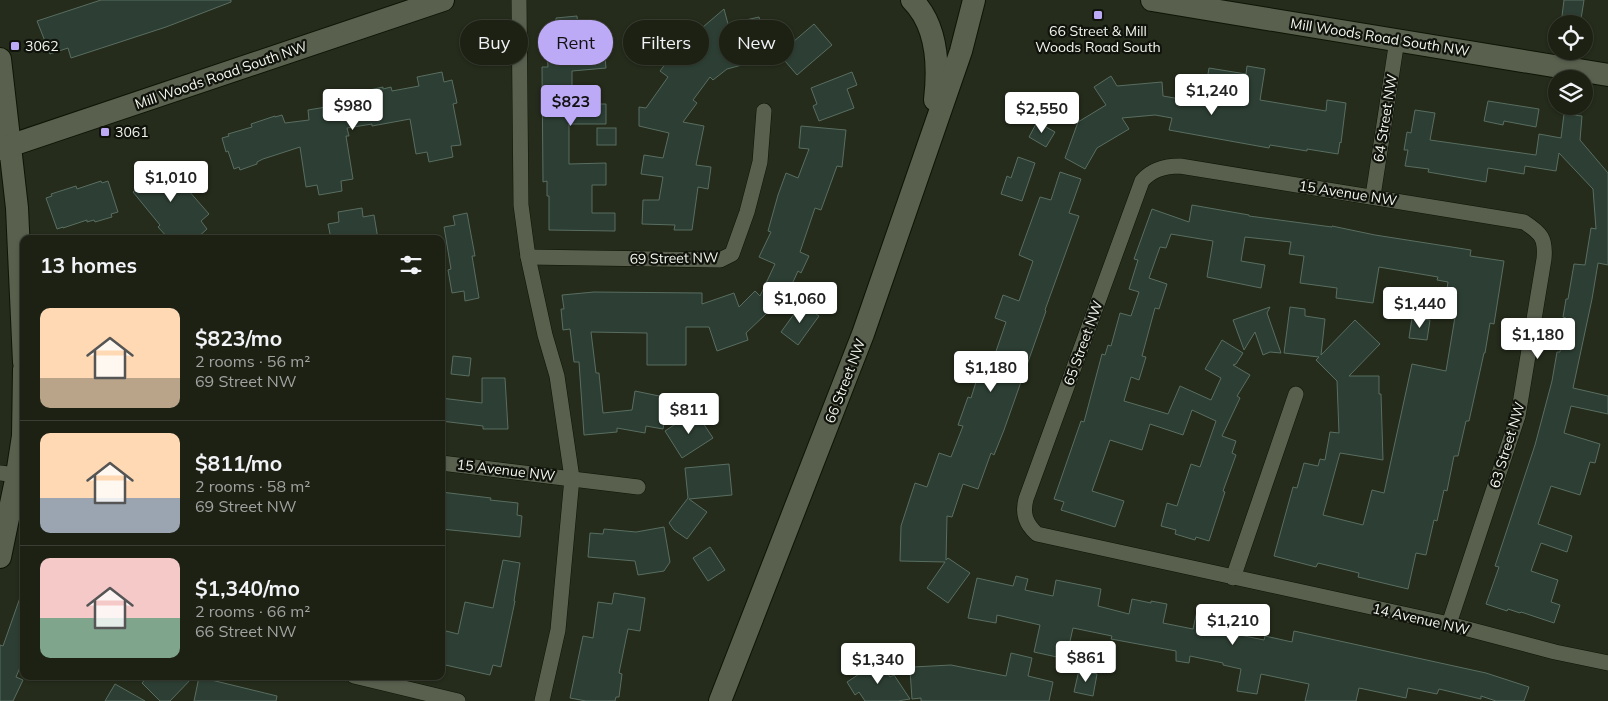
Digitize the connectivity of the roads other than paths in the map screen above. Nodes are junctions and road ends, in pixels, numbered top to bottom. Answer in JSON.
{"nodes":[{"id":1,"x":443,"y":0,"type":"edge"},
{"id":2,"x":519,"y":0,"type":"edge"},
{"id":3,"x":912,"y":0,"type":"edge"},
{"id":4,"x":974,"y":0,"type":"edge"},
{"id":5,"x":1152,"y":0,"type":"edge"},
{"id":6,"x":1398,"y":40,"type":"junction"},
{"id":7,"x":0,"y":59,"type":"edge"},
{"id":8,"x":1608,"y":75,"type":"edge"},
{"id":9,"x":764,"y":111,"type":"dead end"},
{"id":10,"x":5,"y":147,"type":"edge"},
{"id":11,"x":924,"y":159,"type":"junction"},
{"id":12,"x":1155,"y":171,"type":"joint"},
{"id":13,"x":1373,"y":196,"type":"junction"},
{"id":14,"x":1540,"y":232,"type":"joint"},
{"id":15,"x":528,"y":258,"type":"junction"},
{"id":16,"x":20,"y":274,"type":"edge"},
{"id":17,"x":1296,"y":394,"type":"dead end"},
{"id":18,"x":20,"y":444,"type":"edge"},
{"id":19,"x":445,"y":463,"type":"edge"},
{"id":20,"x":9,"y":474,"type":"edge"},
{"id":21,"x":572,"y":478,"type":"junction"},
{"id":22,"x":638,"y":487,"type":"dead end"},
{"id":23,"x":1026,"y":521,"type":"joint"},
{"id":24,"x":0,"y":557,"type":"edge"},
{"id":25,"x":1233,"y":578,"type":"junction"},
{"id":26,"x":1449,"y":624,"type":"junction"},
{"id":27,"x":1608,"y":663,"type":"edge"},
{"id":28,"x":371,"y":680,"type":"edge"},
{"id":29,"x":458,"y":701,"type":"edge"},
{"id":30,"x":542,"y":701,"type":"edge"},
{"id":31,"x":720,"y":701,"type":"edge"}],
"edges":[{"from":1,"to":10,"type":"street","name":"Mill Woods Road South NW"},
{"from":2,"to":15,"type":"street"},
{"from":3,"to":11,"type":"street"},
{"from":4,"to":11,"type":"street","name":"66 Street NW"},
{"from":5,"to":6,"type":"street","name":"Mill Woods Road South NW"},
{"from":6,"to":8,"type":"street","name":"Mill Woods Road South NW"},
{"from":6,"to":13,"type":"street","name":"64 Street NW"},
{"from":7,"to":10,"type":"street"},
{"from":9,"to":15,"type":"street","name":"69 Street NW"},
{"from":10,"to":16,"type":"street"},
{"from":11,"to":31,"type":"street","name":"66 Street NW"},
{"from":12,"to":13,"type":"street","name":"15 Avenue NW"},
{"from":12,"to":23,"type":"street","name":"65 Street NW"},
{"from":13,"to":14,"type":"street","name":"15 Avenue NW"},
{"from":14,"to":26,"type":"street","name":"63 Street NW"},
{"from":15,"to":21,"type":"street"},
{"from":17,"to":25,"type":"street"},
{"from":18,"to":20,"type":"street"},
{"from":19,"to":21,"type":"street","name":"15 Avenue NW"},
{"from":20,"to":24,"type":"street"},
{"from":21,"to":22,"type":"street"},
{"from":21,"to":30,"type":"street"},
{"from":23,"to":25,"type":"street","name":"14 Avenue NW"},
{"from":25,"to":26,"type":"street","name":"14 Avenue NW"},
{"from":26,"to":27,"type":"street","name":"14 Avenue NW"},
{"from":28,"to":29,"type":"street"}]}
